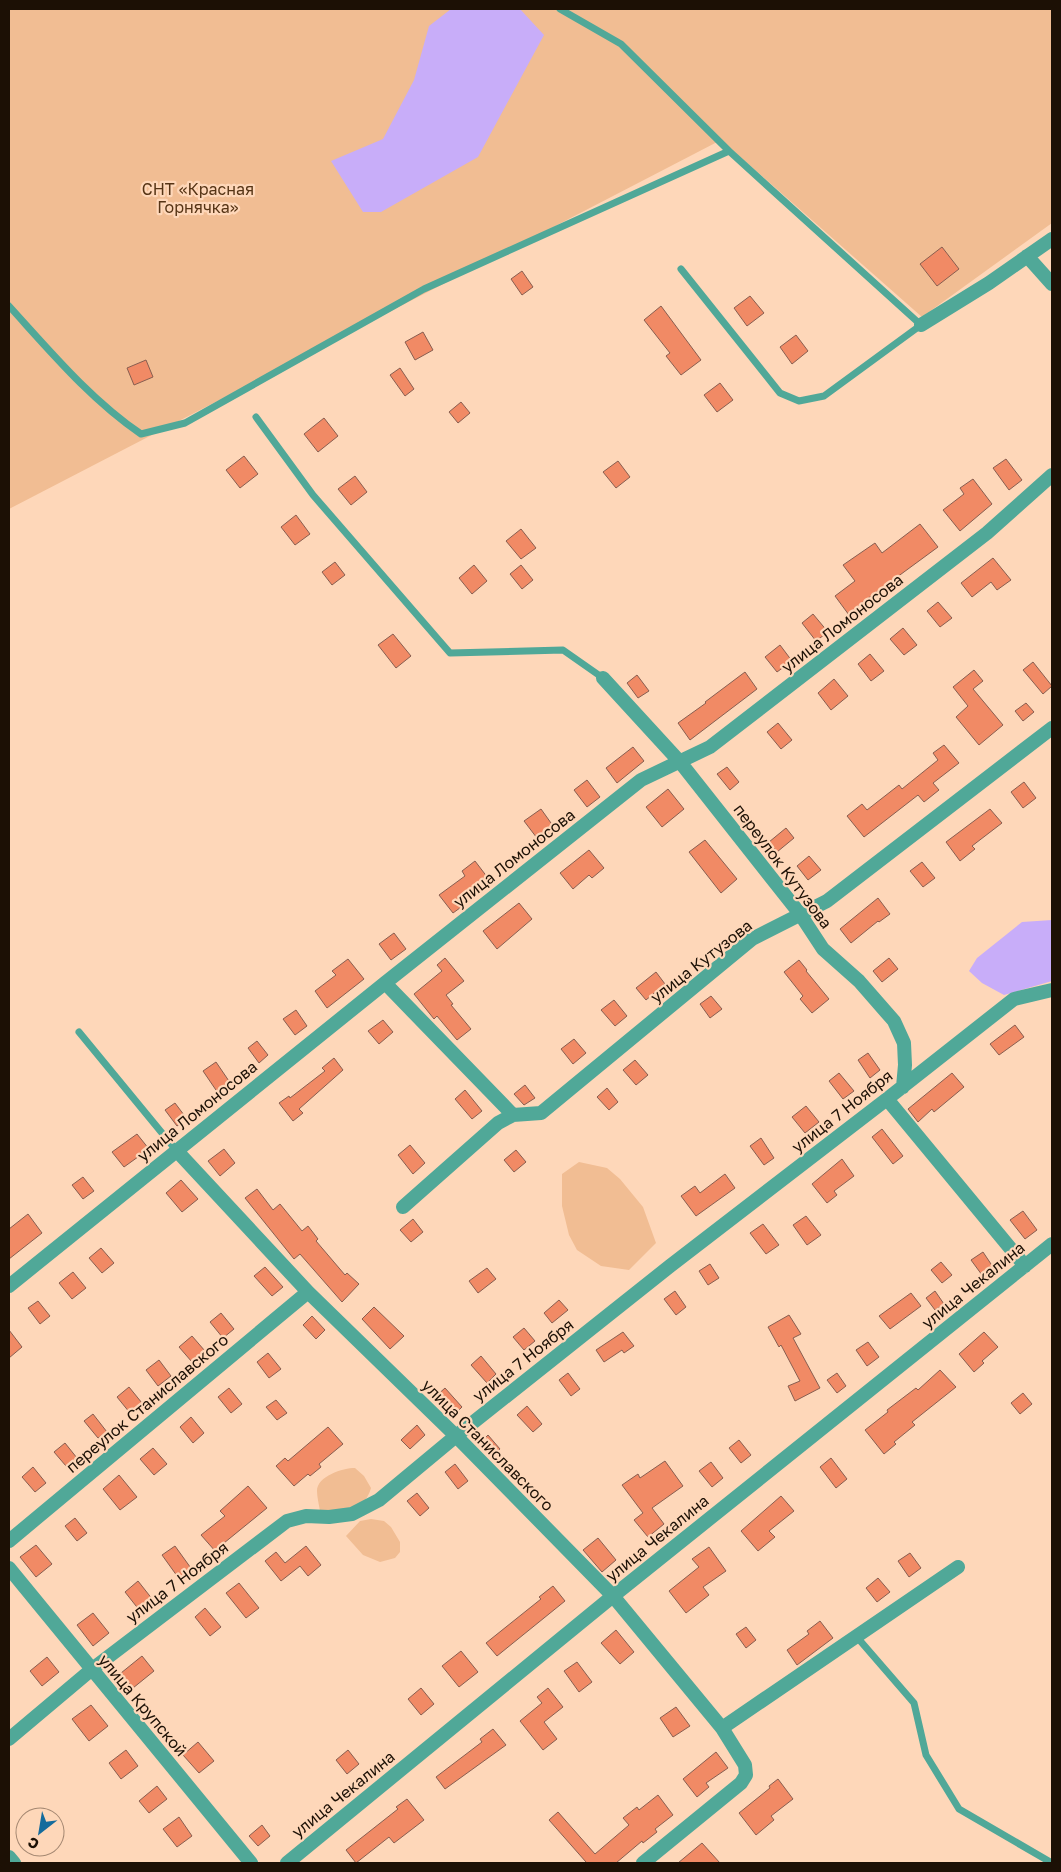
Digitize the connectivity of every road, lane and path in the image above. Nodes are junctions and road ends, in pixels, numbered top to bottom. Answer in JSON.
{"nodes":[{"id":1,"x":560,"y":9,"type":"edge"},
{"id":2,"x":729,"y":151,"type":"junction"},
{"id":3,"x":1052,"y":239,"type":"edge"},
{"id":4,"x":1027,"y":256,"type":"junction"},
{"id":5,"x":681,"y":269,"type":"dead end"},
{"id":6,"x":1052,"y":284,"type":"edge"},
{"id":7,"x":9,"y":306,"type":"edge"},
{"id":8,"x":921,"y":325,"type":"junction"},
{"id":9,"x":256,"y":417,"type":"dead end"},
{"id":10,"x":1052,"y":475,"type":"edge"},
{"id":11,"x":603,"y":678,"type":"joint"},
{"id":12,"x":1052,"y":728,"type":"edge"},
{"id":13,"x":680,"y":762,"type":"junction"},
{"id":14,"x":800,"y":914,"type":"junction"},
{"id":15,"x":385,"y":983,"type":"junction"},
{"id":16,"x":1052,"y":990,"type":"edge"},
{"id":17,"x":79,"y":1032,"type":"dead end"},
{"id":18,"x":902,"y":1087,"type":"junction"},
{"id":19,"x":887,"y":1099,"type":"junction"},
{"id":20,"x":513,"y":1115,"type":"junction"},
{"id":21,"x":176,"y":1150,"type":"junction"},
{"id":22,"x":403,"y":1207,"type":"dead end"},
{"id":23,"x":1052,"y":1244,"type":"edge"},
{"id":24,"x":1025,"y":1266,"type":"junction"},
{"id":25,"x":9,"y":1286,"type":"edge"},
{"id":26,"x":308,"y":1292,"type":"junction"},
{"id":27,"x":456,"y":1436,"type":"junction"},
{"id":28,"x":9,"y":1541,"type":"edge"},
{"id":29,"x":958,"y":1567,"type":"dead end"},
{"id":30,"x":9,"y":1568,"type":"edge"},
{"id":31,"x":613,"y":1596,"type":"junction"},
{"id":32,"x":856,"y":1636,"type":"junction"},
{"id":33,"x":91,"y":1670,"type":"junction"},
{"id":34,"x":722,"y":1728,"type":"junction"},
{"id":35,"x":9,"y":1739,"type":"edge"},
{"id":36,"x":9,"y":1857,"type":"edge"},
{"id":37,"x":14,"y":1863,"type":"edge"},
{"id":38,"x":251,"y":1863,"type":"edge"},
{"id":39,"x":287,"y":1863,"type":"edge"},
{"id":40,"x":643,"y":1863,"type":"edge"},
{"id":41,"x":1052,"y":1863,"type":"edge"}],
"edges":[{"from":1,"to":2,"type":"lane"},
{"from":2,"to":7,"type":"lane"},
{"from":2,"to":8,"type":"lane"},
{"from":3,"to":4,"type":"street"},
{"from":4,"to":6,"type":"street"},
{"from":4,"to":8,"type":"street"},
{"from":5,"to":8,"type":"lane"},
{"from":9,"to":11,"type":"lane"},
{"from":10,"to":13,"type":"street","name":"улица Ломоносова"},
{"from":11,"to":13,"type":"street","name":"переулок Кутузова"},
{"from":12,"to":14,"type":"street","name":"улица Кутузова"},
{"from":13,"to":14,"type":"street","name":"переулок Кутузова"},
{"from":13,"to":15,"type":"street","name":"улица Ломоносова"},
{"from":14,"to":18,"type":"street","name":"переулок Кутузова"},
{"from":14,"to":20,"type":"street","name":"улица Кутузова"},
{"from":15,"to":20,"type":"street"},
{"from":15,"to":21,"type":"street","name":"улица Ломоносова"},
{"from":16,"to":18,"type":"street","name":"улица 7 Ноября"},
{"from":17,"to":21,"type":"lane"},
{"from":18,"to":19,"type":"street","name":"улица 7 Ноября"},
{"from":19,"to":24,"type":"street"},
{"from":19,"to":27,"type":"street","name":"улица 7 Ноября"},
{"from":20,"to":22,"type":"street","name":"улица Кутузова"},
{"from":21,"to":25,"type":"street","name":"улица Ломоносова"},
{"from":21,"to":26,"type":"street","name":"улица Станиславского"},
{"from":23,"to":24,"type":"street","name":"улица Чекалина"},
{"from":24,"to":31,"type":"street","name":"улица Чекалина"},
{"from":26,"to":27,"type":"street","name":"улица Станиславского"},
{"from":26,"to":28,"type":"street","name":"переулок Станиславского"},
{"from":27,"to":31,"type":"street","name":"улица Станиславского"},
{"from":27,"to":33,"type":"street","name":"улица 7 Ноября"},
{"from":29,"to":32,"type":"street"},
{"from":30,"to":33,"type":"street","name":"улица Крупской"},
{"from":31,"to":34,"type":"street","name":"улица Станиславского"},
{"from":31,"to":39,"type":"street","name":"улица Чекалина"},
{"from":32,"to":34,"type":"street"},
{"from":32,"to":41,"type":"lane"},
{"from":33,"to":35,"type":"street","name":"улица 7 Ноября"},
{"from":33,"to":38,"type":"street","name":"улица Крупской"},
{"from":34,"to":40,"type":"street","name":"улица Станиславского"},
{"from":36,"to":37,"type":"street"}]}
